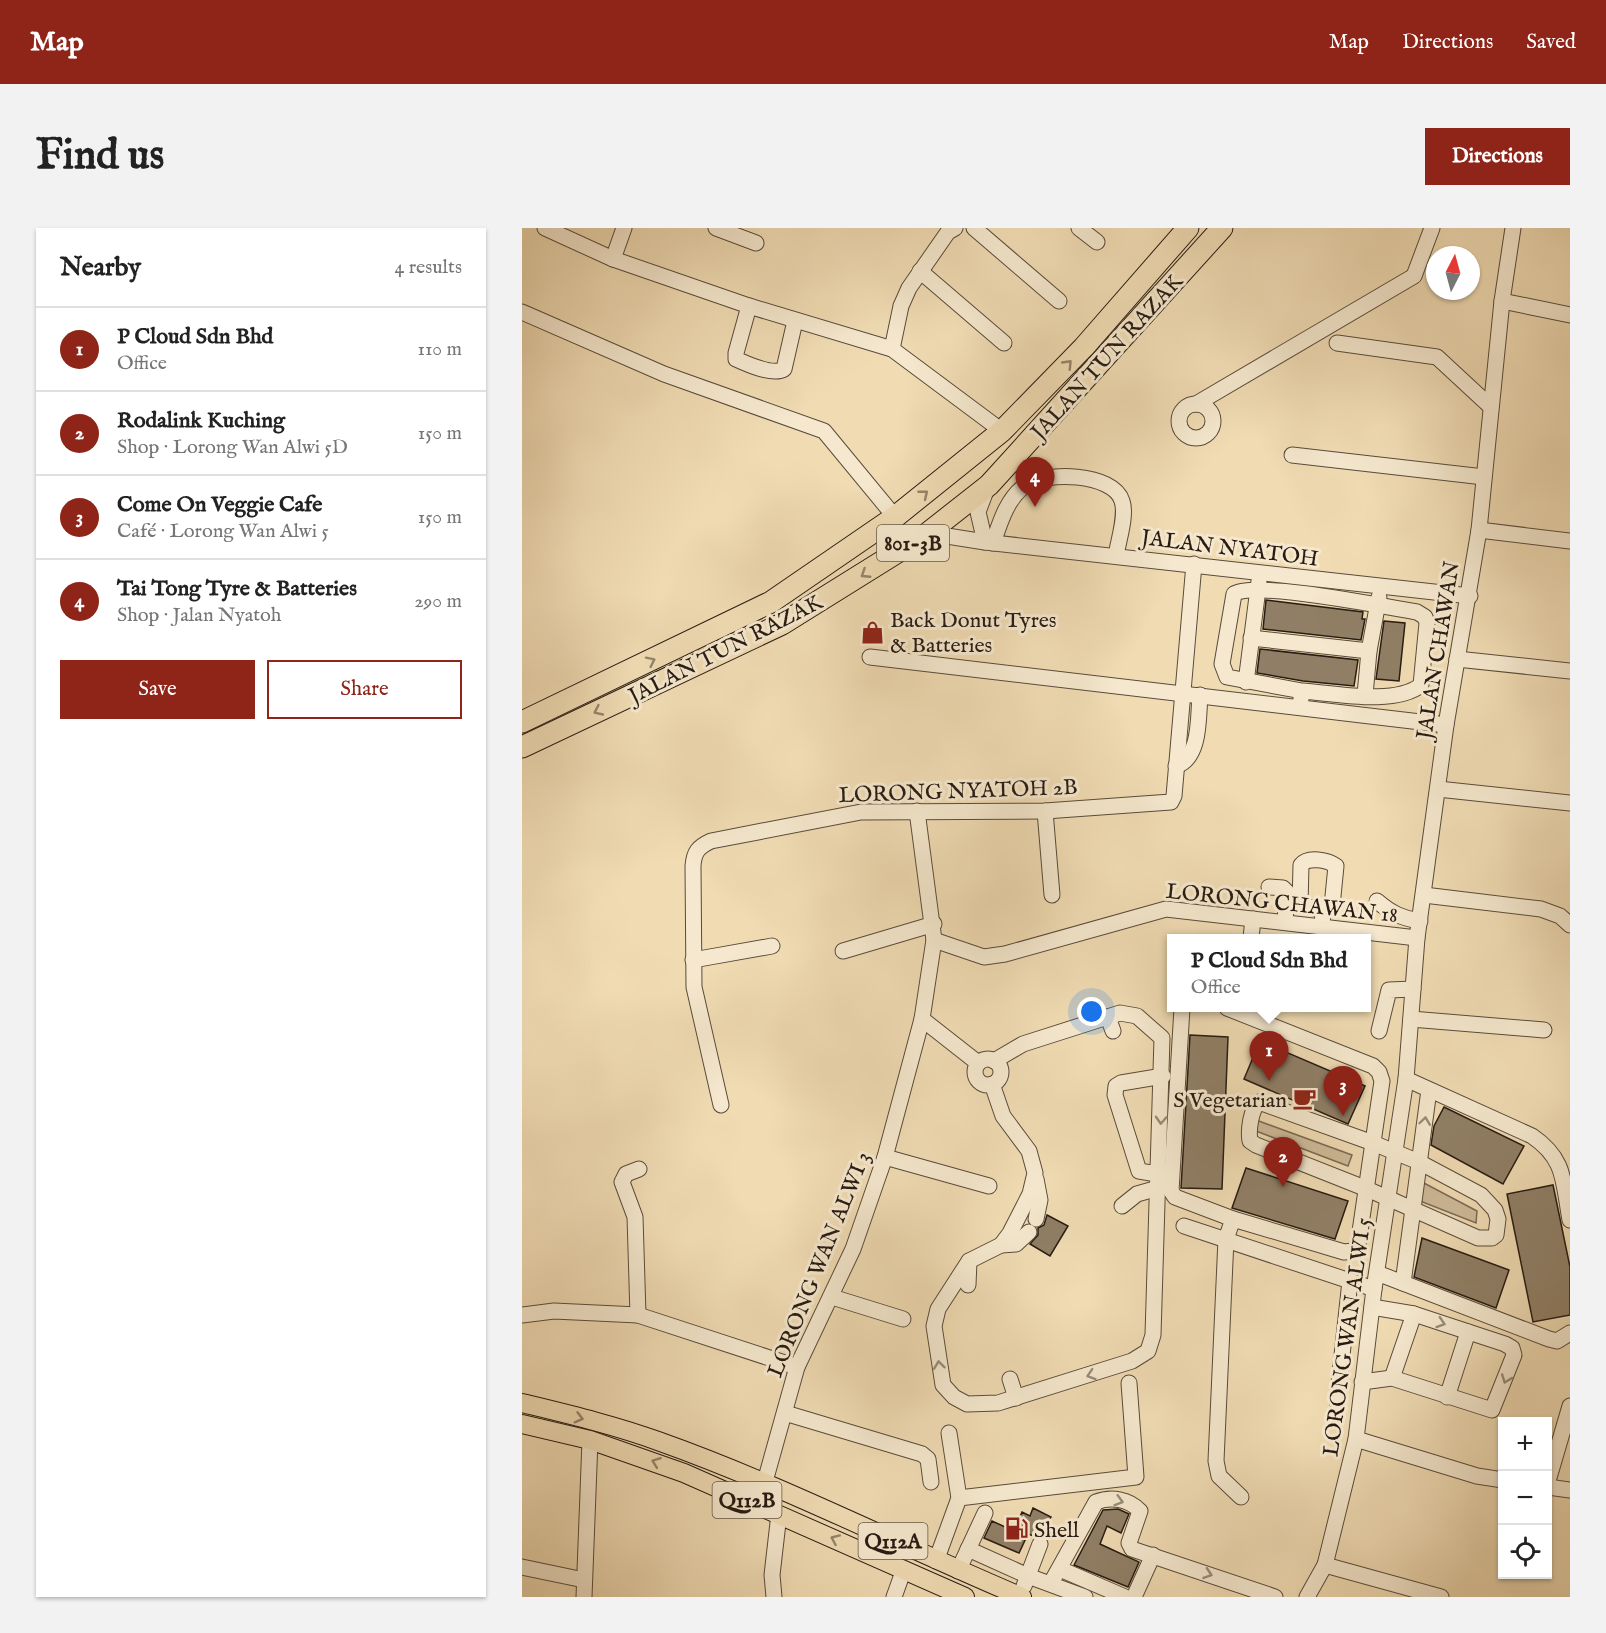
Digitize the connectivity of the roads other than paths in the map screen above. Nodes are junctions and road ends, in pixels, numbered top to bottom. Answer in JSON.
{"nodes":[{"id":1,"x":544,"y":228,"type":"edge"},
{"id":2,"x":624,"y":228,"type":"edge"},
{"id":3,"x":716,"y":228,"type":"edge"},
{"id":4,"x":974,"y":228,"type":"edge"},
{"id":5,"x":1079,"y":228,"type":"edge"},
{"id":6,"x":1188,"y":228,"type":"edge"},
{"id":7,"x":1221,"y":228,"type":"edge"},
{"id":8,"x":1432,"y":228,"type":"edge"},
{"id":9,"x":1514,"y":228,"type":"edge"},
{"id":10,"x":946,"y":230,"type":"edge"},
{"id":11,"x":1097,"y":242,"type":"dead end"},
{"id":12,"x":756,"y":243,"type":"dead end"},
{"id":13,"x":613,"y":259,"type":"junction"},
{"id":14,"x":920,"y":271,"type":"junction"},
{"id":15,"x":1059,"y":301,"type":"dead end"},
{"id":16,"x":1502,"y":301,"type":"junction"},
{"id":17,"x":749,"y":306,"type":"junction"},
{"id":18,"x":522,"y":312,"type":"edge"},
{"id":19,"x":1570,"y":315,"type":"edge"},
{"id":20,"x":795,"y":321,"type":"junction"},
{"id":21,"x":1004,"y":343,"type":"dead end"},
{"id":22,"x":1337,"y":343,"type":"dead end"},
{"id":23,"x":892,"y":349,"type":"junction"},
{"id":24,"x":1196,"y":404,"type":"dead end"},
{"id":25,"x":1491,"y":407,"type":"junction"},
{"id":26,"x":1002,"y":431,"type":"junction"},
{"id":27,"x":1292,"y":455,"type":"dead end"},
{"id":28,"x":1484,"y":477,"type":"junction"},
{"id":29,"x":989,"y":485,"type":"junction"},
{"id":30,"x":895,"y":517,"type":"junction"},
{"id":31,"x":1479,"y":530,"type":"junction"},
{"id":32,"x":928,"y":533,"type":"junction"},
{"id":33,"x":1570,"y":541,"type":"edge"},
{"id":34,"x":989,"y":543,"type":"junction"},
{"id":35,"x":1116,"y":556,"type":"junction"},
{"id":36,"x":1194,"y":564,"type":"junction"},
{"id":37,"x":1259,"y":573,"type":"junction"},
{"id":38,"x":1381,"y":587,"type":"junction"},
{"id":39,"x":1258,"y":589,"type":"junction"},
{"id":40,"x":1470,"y":596,"type":"junction"},
{"id":41,"x":1378,"y":606,"type":"junction"},
{"id":42,"x":1251,"y":638,"type":"junction"},
{"id":43,"x":1370,"y":651,"type":"junction"},
{"id":44,"x":870,"y":657,"type":"dead end"},
{"id":45,"x":1457,"y":659,"type":"junction"},
{"id":46,"x":1570,"y":672,"type":"edge"},
{"id":47,"x":1246,"y":682,"type":"junction"},
{"id":48,"x":1182,"y":693,"type":"junction"},
{"id":49,"x":1200,"y":695,"type":"junction"},
{"id":50,"x":1365,"y":695,"type":"junction"},
{"id":51,"x":1301,"y":698,"type":"junction"},
{"id":52,"x":522,"y":722,"type":"edge"},
{"id":53,"x":1446,"y":725,"type":"junction"},
{"id":54,"x":522,"y":747,"type":"edge"},
{"id":55,"x":1176,"y":766,"type":"junction"},
{"id":56,"x":1438,"y":789,"type":"junction"},
{"id":57,"x":1570,"y":803,"type":"edge"},
{"id":58,"x":917,"y":811,"type":"junction"},
{"id":59,"x":1045,"y":811,"type":"junction"},
{"id":60,"x":1269,"y":887,"type":"dead end"},
{"id":61,"x":1052,"y":895,"type":"dead end"},
{"id":62,"x":1424,"y":896,"type":"junction"},
{"id":63,"x":1377,"y":901,"type":"dead end"},
{"id":64,"x":1323,"y":910,"type":"dead end"},
{"id":65,"x":1253,"y":919,"type":"junction"},
{"id":66,"x":1420,"y":921,"type":"junction"},
{"id":67,"x":1285,"y":922,"type":"junction"},
{"id":68,"x":934,"y":924,"type":"junction"},
{"id":69,"x":1570,"y":925,"type":"edge"},
{"id":70,"x":1322,"y":927,"type":"junction"},
{"id":71,"x":1252,"y":934,"type":"edge"},
{"id":72,"x":1417,"y":938,"type":"junction"},
{"id":73,"x":934,"y":940,"type":"junction"},
{"id":74,"x":772,"y":946,"type":"dead end"},
{"id":75,"x":843,"y":951,"type":"dead end"},
{"id":76,"x":693,"y":960,"type":"junction"},
{"id":77,"x":1413,"y":989,"type":"junction"},
{"id":78,"x":1182,"y":1012,"type":"edge"},
{"id":79,"x":1237,"y":1012,"type":"edge"},
{"id":80,"x":922,"y":1019,"type":"junction"},
{"id":81,"x":1411,"y":1019,"type":"junction"},
{"id":82,"x":1544,"y":1030,"type":"dead end"},
{"id":83,"x":1379,"y":1031,"type":"dead end"},
{"id":84,"x":994,"y":1062,"type":"junction"},
{"id":85,"x":978,"y":1063,"type":"junction"},
{"id":86,"x":1163,"y":1076,"type":"junction"},
{"id":87,"x":1406,"y":1079,"type":"junction"},
{"id":88,"x":992,"y":1084,"type":"junction"},
{"id":89,"x":1429,"y":1090,"type":"junction"},
{"id":90,"x":721,"y":1105,"type":"dead end"},
{"id":91,"x":1373,"y":1143,"type":"junction"},
{"id":92,"x":1395,"y":1152,"type":"junction"},
{"id":93,"x":885,"y":1157,"type":"junction"},
{"id":94,"x":1419,"y":1162,"type":"junction"},
{"id":95,"x":639,"y":1169,"type":"dead end"},
{"id":96,"x":1158,"y":1170,"type":"junction"},
{"id":97,"x":1035,"y":1173,"type":"junction"},
{"id":98,"x":989,"y":1186,"type":"dead end"},
{"id":99,"x":1158,"y":1188,"type":"junction"},
{"id":100,"x":1367,"y":1189,"type":"junction"},
{"id":101,"x":1389,"y":1199,"type":"junction"},
{"id":102,"x":1122,"y":1206,"type":"dead end"},
{"id":103,"x":1412,"y":1209,"type":"junction"},
{"id":104,"x":1233,"y":1219,"type":"junction"},
{"id":105,"x":1570,"y":1220,"type":"edge"},
{"id":106,"x":1184,"y":1226,"type":"dead end"},
{"id":107,"x":1226,"y":1239,"type":"junction"},
{"id":108,"x":1001,"y":1245,"type":"junction"},
{"id":109,"x":969,"y":1260,"type":"junction"},
{"id":110,"x":1377,"y":1273,"type":"junction"},
{"id":111,"x":1350,"y":1281,"type":"junction"},
{"id":112,"x":1403,"y":1283,"type":"junction"},
{"id":113,"x":968,"y":1285,"type":"dead end"},
{"id":114,"x":1374,"y":1289,"type":"junction"},
{"id":115,"x":832,"y":1297,"type":"junction"},
{"id":116,"x":1372,"y":1308,"type":"junction"},
{"id":117,"x":1414,"y":1314,"type":"junction"},
{"id":118,"x":522,"y":1315,"type":"edge"},
{"id":119,"x":638,"y":1315,"type":"junction"},
{"id":120,"x":903,"y":1319,"type":"dead end"},
{"id":121,"x":1468,"y":1332,"type":"junction"},
{"id":122,"x":1570,"y":1333,"type":"edge"},
{"id":123,"x":797,"y":1367,"type":"junction"},
{"id":124,"x":1392,"y":1378,"type":"junction"},
{"id":125,"x":1010,"y":1379,"type":"dead end"},
{"id":126,"x":1362,"y":1382,"type":"junction"},
{"id":127,"x":1129,"y":1383,"type":"dead end"},
{"id":128,"x":1447,"y":1397,"type":"junction"},
{"id":129,"x":1016,"y":1398,"type":"junction"},
{"id":130,"x":1336,"y":1402,"type":"dead end"},
{"id":131,"x":522,"y":1403,"type":"edge"},
{"id":132,"x":1570,"y":1406,"type":"edge"},
{"id":133,"x":785,"y":1413,"type":"junction"},
{"id":134,"x":522,"y":1424,"type":"edge"},
{"id":135,"x":949,"y":1433,"type":"dead end"},
{"id":136,"x":1356,"y":1439,"type":"junction"},
{"id":137,"x":590,"y":1440,"type":"junction"},
{"id":138,"x":1551,"y":1471,"type":"edge"},
{"id":139,"x":1498,"y":1479,"type":"edge"},
{"id":140,"x":930,"y":1482,"type":"dead end"},
{"id":141,"x":1094,"y":1482,"type":"junction"},
{"id":142,"x":764,"y":1485,"type":"junction"},
{"id":143,"x":1552,"y":1488,"type":"edge"},
{"id":144,"x":1570,"y":1490,"type":"edge"},
{"id":145,"x":1241,"y":1497,"type":"dead end"},
{"id":146,"x":959,"y":1498,"type":"junction"},
{"id":147,"x":1096,"y":1502,"type":"junction"},
{"id":148,"x":985,"y":1513,"type":"dead end"},
{"id":149,"x":780,"y":1514,"type":"junction"},
{"id":150,"x":1040,"y":1544,"type":"dead end"},
{"id":151,"x":968,"y":1549,"type":"junction"},
{"id":152,"x":1153,"y":1555,"type":"junction"},
{"id":153,"x":936,"y":1561,"type":"junction"},
{"id":154,"x":1325,"y":1564,"type":"junction"},
{"id":155,"x":522,"y":1567,"type":"edge"},
{"id":156,"x":904,"y":1569,"type":"junction"},
{"id":157,"x":1060,"y":1569,"type":"junction"},
{"id":158,"x":958,"y":1571,"type":"junction"},
{"id":159,"x":1028,"y":1576,"type":"junction"},
{"id":160,"x":584,"y":1580,"type":"junction"},
{"id":161,"x":1051,"y":1583,"type":"junction"},
{"id":162,"x":945,"y":1593,"type":"edge"},
{"id":163,"x":584,"y":1597,"type":"edge"},
{"id":164,"x":774,"y":1597,"type":"edge"},
{"id":165,"x":894,"y":1597,"type":"edge"},
{"id":166,"x":965,"y":1597,"type":"edge"},
{"id":167,"x":1021,"y":1597,"type":"edge"},
{"id":168,"x":1085,"y":1597,"type":"edge"},
{"id":169,"x":1125,"y":1597,"type":"edge"},
{"id":170,"x":1134,"y":1597,"type":"edge"},
{"id":171,"x":1275,"y":1597,"type":"edge"},
{"id":172,"x":1308,"y":1597,"type":"edge"},
{"id":173,"x":1441,"y":1597,"type":"edge"}],
"edges":[{"from":1,"to":13,"type":"street"},
{"from":2,"to":13,"type":"street"},
{"from":3,"to":12,"type":"street"},
{"from":4,"to":15,"type":"street"},
{"from":5,"to":11,"type":"street"},
{"from":26,"to":6,"type":"highway","name":"JALAN TUN RAZAK","one_way":true},
{"from":7,"to":29,"type":"highway","name":"JALAN TUN RAZAK","number":"801-3B"},
{"from":8,"to":24,"type":"street"},
{"from":9,"to":16,"type":"street","name":"JALAN CHAWAN"},
{"from":10,"to":14,"type":"street"},
{"from":13,"to":17,"type":"street"},
{"from":14,"to":21,"type":"street"},
{"from":14,"to":23,"type":"street"},
{"from":16,"to":19,"type":"street"},
{"from":16,"to":25,"type":"street","name":"JALAN CHAWAN"},
{"from":17,"to":20,"type":"street"},
{"from":17,"to":20,"type":"street"},
{"from":18,"to":30,"type":"street"},
{"from":20,"to":23,"type":"street"},
{"from":22,"to":25,"type":"street"},
{"from":23,"to":26,"type":"street"},
{"from":25,"to":28,"type":"street","name":"JALAN CHAWAN"},
{"from":30,"to":26,"type":"highway","name":"JALAN TUN RAZAK","one_way":true},
{"from":27,"to":28,"type":"street"},
{"from":28,"to":31,"type":"street","name":"JALAN CHAWAN"},
{"from":29,"to":32,"type":"highway","name":"JALAN TUN RAZAK","number":"801-3B"},
{"from":29,"to":34,"type":"street"},
{"from":52,"to":30,"type":"highway","name":"JALAN TUN RAZAK","one_way":true},
{"from":31,"to":33,"type":"street"},
{"from":31,"to":40,"type":"street","name":"JALAN CHAWAN"},
{"from":32,"to":34,"type":"street","name":"JALAN NYATOH"},
{"from":32,"to":54,"type":"highway","name":"JALAN TUN RAZAK","number":"801-3B","one_way":true},
{"from":34,"to":35,"type":"street","name":"JALAN NYATOH"},
{"from":34,"to":35,"type":"street"},
{"from":35,"to":36,"type":"street","name":"JALAN NYATOH"},
{"from":36,"to":37,"type":"street","name":"JALAN NYATOH"},
{"from":36,"to":48,"type":"street"},
{"from":37,"to":38,"type":"street","name":"JALAN NYATOH"},
{"from":37,"to":39,"type":"street"},
{"from":38,"to":40,"type":"street","name":"JALAN NYATOH"},
{"from":38,"to":41,"type":"street"},
{"from":39,"to":41,"type":"street"},
{"from":39,"to":42,"type":"street"},
{"from":39,"to":47,"type":"street"},
{"from":40,"to":45,"type":"street","name":"JALAN CHAWAN"},
{"from":41,"to":43,"type":"street"},
{"from":41,"to":50,"type":"street"},
{"from":42,"to":43,"type":"street"},
{"from":42,"to":47,"type":"street"},
{"from":43,"to":50,"type":"street"},
{"from":44,"to":48,"type":"street"},
{"from":45,"to":46,"type":"street"},
{"from":45,"to":53,"type":"street","name":"JALAN CHAWAN"},
{"from":47,"to":51,"type":"street"},
{"from":48,"to":49,"type":"street"},
{"from":48,"to":55,"type":"street"},
{"from":49,"to":51,"type":"street"},
{"from":49,"to":55,"type":"street"},
{"from":50,"to":51,"type":"street"},
{"from":51,"to":53,"type":"street"},
{"from":53,"to":56,"type":"street","name":"JALAN CHAWAN"},
{"from":55,"to":59,"type":"street","name":"LORONG NYATOH 2B"},
{"from":56,"to":57,"type":"street"},
{"from":56,"to":62,"type":"street","name":"JALAN CHAWAN"},
{"from":58,"to":59,"type":"street","name":"LORONG NYATOH 2B"},
{"from":58,"to":68,"type":"street","name":"LORONG WAN ALWI 3"},
{"from":58,"to":76,"type":"street","name":"LORONG NYATOH 2B"},
{"from":59,"to":61,"type":"street"},
{"from":60,"to":67,"type":"street"},
{"from":62,"to":66,"type":"street","name":"JALAN CHAWAN"},
{"from":62,"to":69,"type":"street"},
{"from":63,"to":66,"type":"street"},
{"from":64,"to":70,"type":"street"},
{"from":65,"to":67,"type":"street","name":"LORONG CHAWAN 18"},
{"from":65,"to":71,"type":"street"},
{"from":65,"to":73,"type":"street","name":"LORONG CHAWAN 18"},
{"from":66,"to":72,"type":"street","name":"JALAN CHAWAN"},
{"from":67,"to":70,"type":"street","name":"LORONG CHAWAN 18"},
{"from":68,"to":73,"type":"street","name":"LORONG WAN ALWI 3"},
{"from":68,"to":75,"type":"street"},
{"from":70,"to":72,"type":"street","name":"LORONG CHAWAN 18"},
{"from":72,"to":77,"type":"street","name":"JALAN CHAWAN"},
{"from":73,"to":80,"type":"street","name":"LORONG WAN ALWI 3"},
{"from":74,"to":76,"type":"street"},
{"from":76,"to":90,"type":"street"},
{"from":77,"to":81,"type":"street","name":"JALAN CHAWAN"},
{"from":77,"to":83,"type":"street"},
{"from":78,"to":104,"type":"street"},
{"from":79,"to":91,"type":"street"},
{"from":80,"to":85,"type":"street"},
{"from":80,"to":93,"type":"street","name":"LORONG WAN ALWI 3"},
{"from":81,"to":82,"type":"street"},
{"from":81,"to":87,"type":"street","name":"JALAN CHAWAN"},
{"from":84,"to":85,"type":"street"},
{"from":84,"to":86,"type":"street"},
{"from":84,"to":88,"type":"street"},
{"from":85,"to":88,"type":"street"},
{"from":86,"to":96,"type":"street","one_way":true},
{"from":86,"to":96,"type":"street"},
{"from":87,"to":89,"type":"street"},
{"from":87,"to":92,"type":"street","name":"LORONG WAN ALWI 5"},
{"from":88,"to":97,"type":"street"},
{"from":94,"to":89,"type":"street","one_way":true},
{"from":89,"to":105,"type":"street"},
{"from":91,"to":92,"type":"street"},
{"from":91,"to":100,"type":"street"},
{"from":91,"to":100,"type":"street"},
{"from":92,"to":94,"type":"street"},
{"from":92,"to":101,"type":"street","name":"LORONG WAN ALWI 5"},
{"from":93,"to":98,"type":"street"},
{"from":93,"to":115,"type":"street","name":"LORONG WAN ALWI 3"},
{"from":94,"to":103,"type":"street"},
{"from":94,"to":103,"type":"street"},
{"from":95,"to":119,"type":"street"},
{"from":96,"to":99,"type":"street"},
{"from":97,"to":108,"type":"street"},
{"from":97,"to":108,"type":"street"},
{"from":99,"to":102,"type":"street"},
{"from":99,"to":129,"type":"street","one_way":true},
{"from":100,"to":101,"type":"street"},
{"from":100,"to":104,"type":"street"},
{"from":101,"to":103,"type":"street"},
{"from":101,"to":110,"type":"street","name":"LORONG WAN ALWI 5"},
{"from":103,"to":112,"type":"street"},
{"from":104,"to":107,"type":"street"},
{"from":106,"to":107,"type":"street"},
{"from":107,"to":111,"type":"street"},
{"from":107,"to":145,"type":"street"},
{"from":108,"to":109,"type":"street"},
{"from":109,"to":113,"type":"street"},
{"from":129,"to":109,"type":"street","one_way":true},
{"from":110,"to":112,"type":"street"},
{"from":110,"to":114,"type":"street","name":"LORONG WAN ALWI 5"},
{"from":111,"to":114,"type":"street"},
{"from":111,"to":130,"type":"street"},
{"from":112,"to":122,"type":"street"},
{"from":114,"to":116,"type":"street","name":"LORONG WAN ALWI 5"},
{"from":115,"to":120,"type":"street"},
{"from":115,"to":123,"type":"street","name":"LORONG WAN ALWI 3"},
{"from":116,"to":117,"type":"street"},
{"from":116,"to":126,"type":"street","name":"LORONG WAN ALWI 5"},
{"from":117,"to":121,"type":"street","one_way":true},
{"from":117,"to":124,"type":"street"},
{"from":118,"to":119,"type":"street"},
{"from":119,"to":123,"type":"street"},
{"from":121,"to":128,"type":"street"},
{"from":121,"to":128,"type":"street","one_way":true},
{"from":123,"to":133,"type":"street","name":"LORONG WAN ALWI 3"},
{"from":124,"to":126,"type":"street"},
{"from":124,"to":128,"type":"street"},
{"from":125,"to":129,"type":"street"},
{"from":126,"to":136,"type":"street","name":"LORONG WAN ALWI 5"},
{"from":127,"to":141,"type":"street"},
{"from":131,"to":142,"type":"main road","number":"Q112A","one_way":true},
{"from":132,"to":138,"type":"street"},
{"from":133,"to":140,"type":"street"},
{"from":133,"to":142,"type":"street","name":"LORONG WAN ALWI 3"},
{"from":134,"to":137,"type":"main road","number":"Q112B"},
{"from":135,"to":146,"type":"street"},
{"from":136,"to":139,"type":"street"},
{"from":136,"to":154,"type":"street","name":"LORONG WAN ALWI 5"},
{"from":149,"to":137,"type":"main road","number":"Q112B","one_way":true},
{"from":137,"to":160,"type":"street"},
{"from":141,"to":146,"type":"street"},
{"from":141,"to":147,"type":"street"},
{"from":142,"to":153,"type":"main road","number":"Q112A"},
{"from":143,"to":144,"type":"street"},
{"from":146,"to":153,"type":"street"},
{"from":147,"to":152,"type":"street","one_way":true},
{"from":147,"to":157,"type":"street"},
{"from":148,"to":151,"type":"street"},
{"from":156,"to":149,"type":"main road","number":"Q112B","one_way":true},
{"from":149,"to":164,"type":"street"},
{"from":150,"to":159,"type":"street"},
{"from":151,"to":158,"type":"street"},
{"from":151,"to":159,"type":"street"},
{"from":152,"to":170,"type":"street"},
{"from":152,"to":171,"type":"street","one_way":true},
{"from":153,"to":158,"type":"main road","number":"Q112A"},
{"from":154,"to":172,"type":"street","name":"LORONG WAN ALWI 5"},
{"from":154,"to":173,"type":"street"},
{"from":155,"to":160,"type":"street"},
{"from":156,"to":162,"type":"main road","number":"Q112B"},
{"from":156,"to":165,"type":"street"},
{"from":157,"to":161,"type":"street"},
{"from":157,"to":169,"type":"street"},
{"from":158,"to":167,"type":"main road","number":"Q112A"},
{"from":159,"to":161,"type":"street"},
{"from":159,"to":167,"type":"street"},
{"from":160,"to":163,"type":"street"},
{"from":161,"to":168,"type":"street"},
{"from":162,"to":166,"type":"main road","number":"Q112B"}]}
